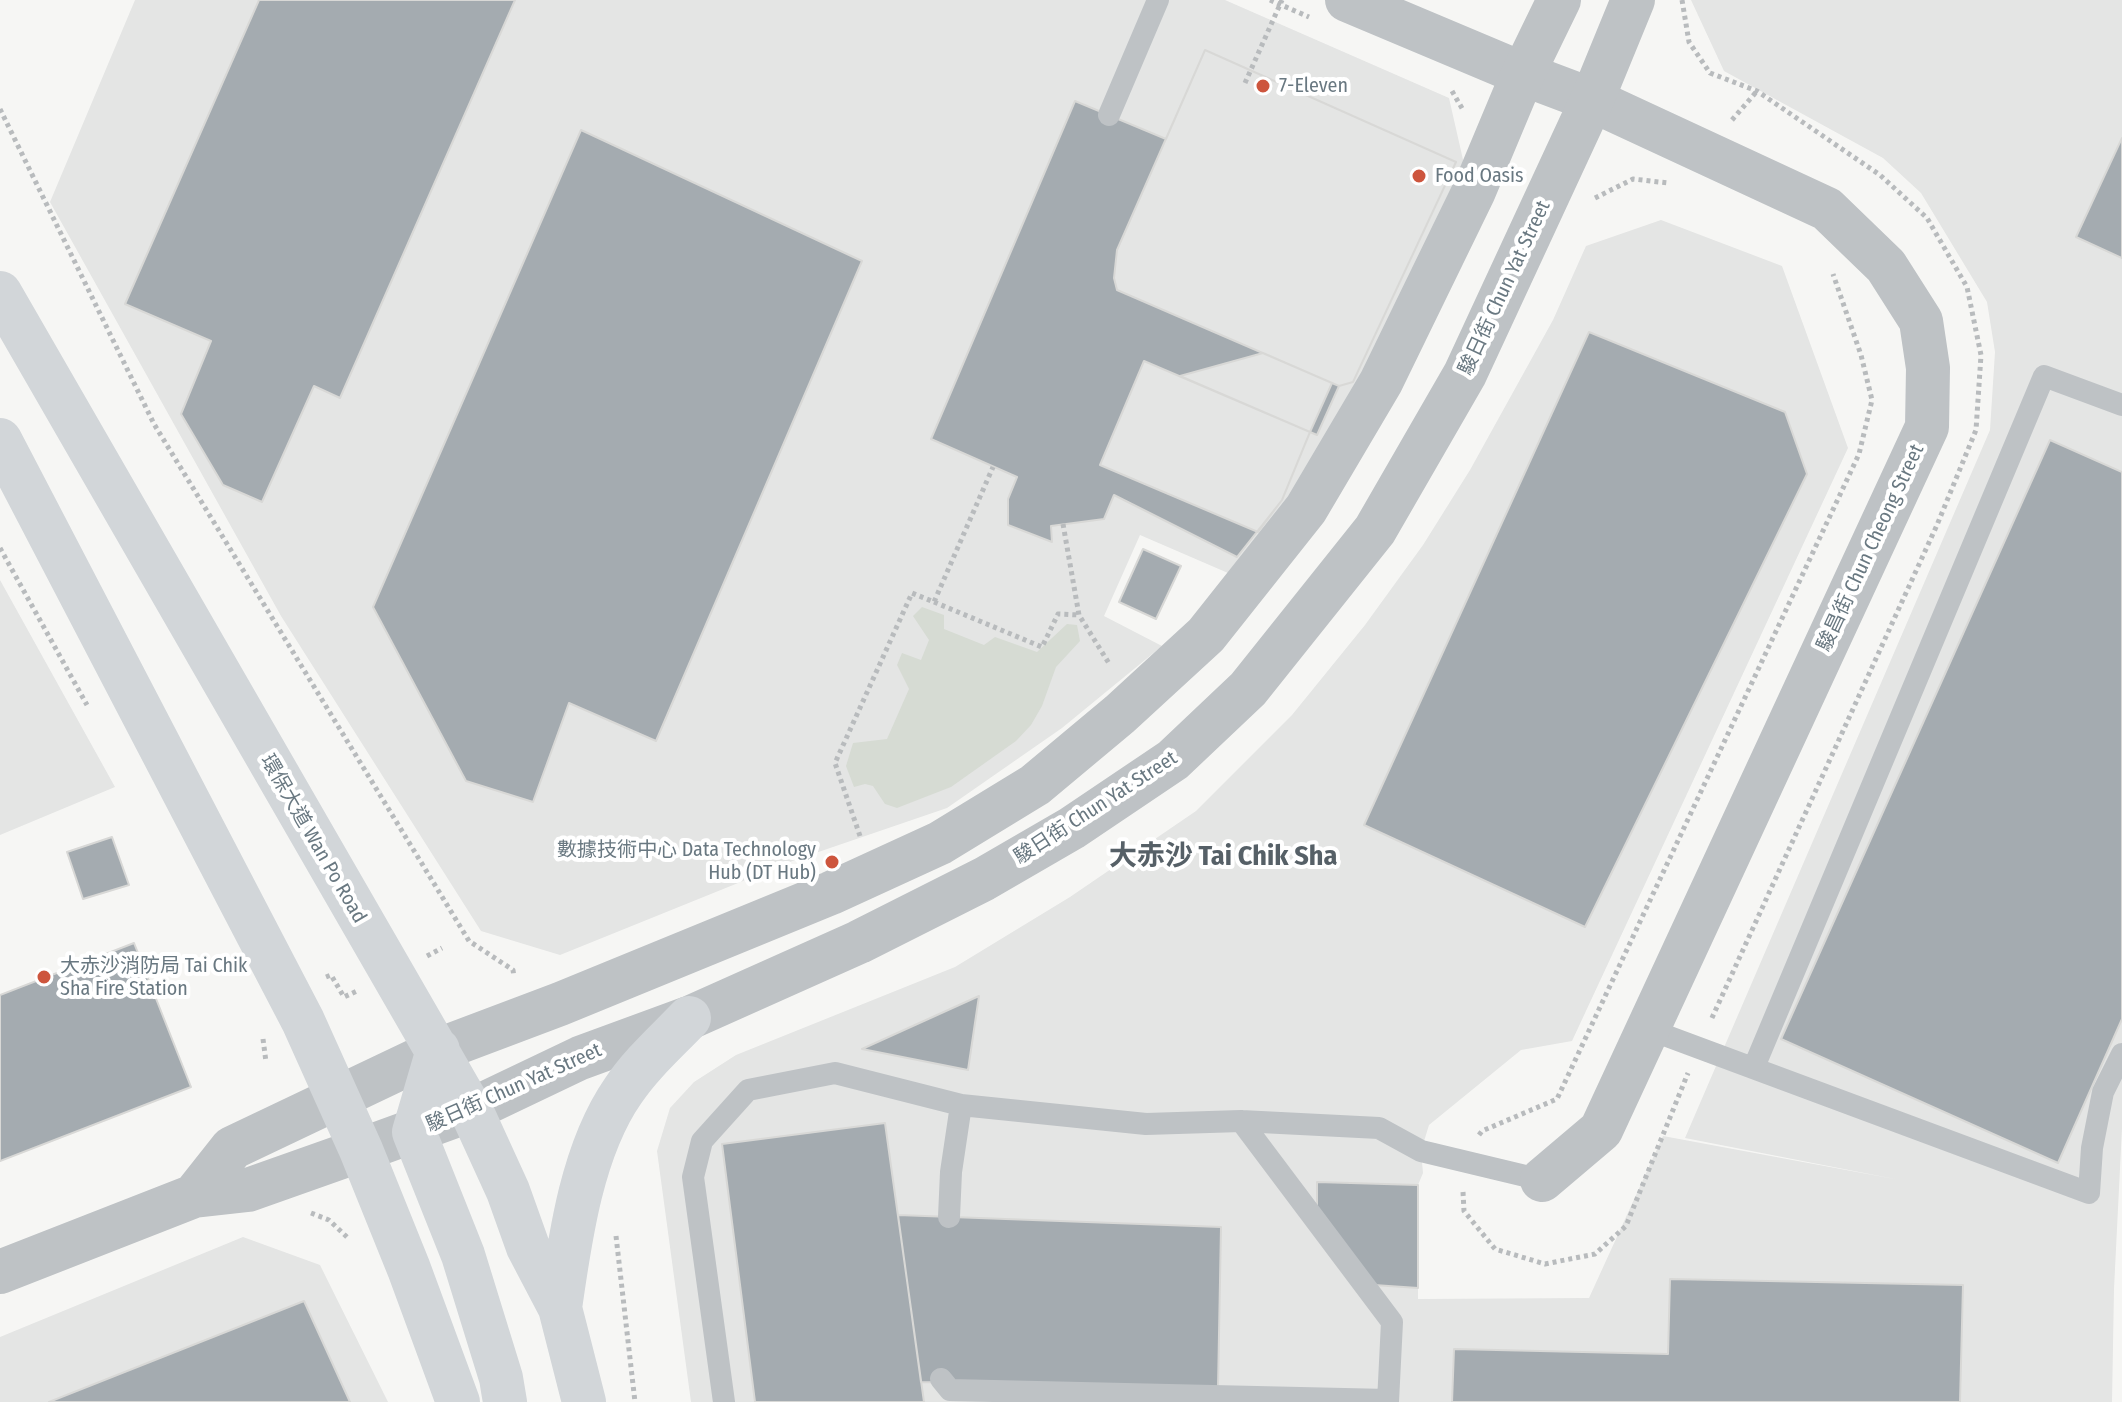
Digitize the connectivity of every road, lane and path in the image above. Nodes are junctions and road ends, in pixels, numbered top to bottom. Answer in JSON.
{"nodes":[{"id":1,"x":1158,"y":0,"type":"edge"},
{"id":2,"x":1282,"y":0,"type":"edge"},
{"id":3,"x":1347,"y":0,"type":"edge"},
{"id":4,"x":1559,"y":0,"type":"edge"},
{"id":5,"x":1633,"y":0,"type":"edge"},
{"id":6,"x":1682,"y":0,"type":"edge"},
{"id":7,"x":1523,"y":74,"type":"junction"},
{"id":8,"x":1245,"y":83,"type":"dead end"},
{"id":9,"x":1757,"y":91,"type":"dead end"},
{"id":10,"x":1592,"y":100,"type":"junction"},
{"id":11,"x":0,"y":109,"type":"edge"},
{"id":12,"x":1109,"y":115,"type":"dead end"},
{"id":13,"x":1671,"y":184,"type":"dead end"},
{"id":14,"x":1588,"y":207,"type":"dead end"},
{"id":15,"x":0,"y":293,"type":"edge"},
{"id":16,"x":2122,"y":405,"type":"edge"},
{"id":17,"x":0,"y":440,"type":"edge"},
{"id":18,"x":993,"y":467,"type":"dead end"},
{"id":19,"x":1063,"y":524,"type":"dead end"},
{"id":20,"x":934,"y":602,"type":"junction"},
{"id":21,"x":1079,"y":615,"type":"junction"},
{"id":22,"x":1113,"y":670,"type":"dead end"},
{"id":23,"x":860,"y":837,"type":"dead end"},
{"id":24,"x":513,"y":970,"type":"dead end"},
{"id":25,"x":689,"y":1018,"type":"junction"},
{"id":26,"x":1648,"y":1029,"type":"junction"},
{"id":27,"x":438,"y":1050,"type":"junction"},
{"id":28,"x":2122,"y":1054,"type":"edge"},
{"id":29,"x":1754,"y":1067,"type":"junction"},
{"id":30,"x":337,"y":1097,"type":"junction"},
{"id":31,"x":961,"y":1105,"type":"junction"},
{"id":32,"x":471,"y":1110,"type":"junction"},
{"id":33,"x":1241,"y":1121,"type":"junction"},
{"id":34,"x":414,"y":1132,"type":"junction"},
{"id":35,"x":361,"y":1150,"type":"junction"},
{"id":36,"x":1542,"y":1180,"type":"joint"},
{"id":37,"x":194,"y":1196,"type":"junction"},
{"id":38,"x":949,"y":1217,"type":"dead end"},
{"id":39,"x":615,"y":1229,"type":"dead end"},
{"id":40,"x":0,"y":1272,"type":"edge"},
{"id":41,"x":560,"y":1308,"type":"junction"},
{"id":42,"x":941,"y":1379,"type":"dead end"},
{"id":43,"x":1388,"y":1401,"type":"edge"},
{"id":44,"x":458,"y":1402,"type":"edge"},
{"id":45,"x":505,"y":1402,"type":"edge"},
{"id":46,"x":584,"y":1402,"type":"edge"},
{"id":47,"x":635,"y":1402,"type":"edge"},
{"id":48,"x":724,"y":1402,"type":"edge"}],
"edges":[{"from":1,"to":12,"type":"lane"},
{"from":2,"to":8,"type":"path"},
{"from":3,"to":7,"type":"street","name":"駿昌街 Chun Cheong Street"},
{"from":4,"to":7,"type":"street"},
{"from":5,"to":10,"type":"street","name":"駿日街 Chun Yat Street"},
{"from":6,"to":9,"type":"path"},
{"from":7,"to":10,"type":"street","name":"駿昌街 Chun Cheong Street"},
{"from":7,"to":27,"type":"street"},
{"from":10,"to":25,"type":"street","name":"駿日街 Chun Yat Street"},
{"from":10,"to":26,"type":"street","name":"駿昌街 Chun Cheong Street"},
{"from":11,"to":24,"type":"path"},
{"from":13,"to":14,"type":"path"},
{"from":15,"to":27,"type":"main road","name":"環保大道 Wan Po Road"},
{"from":16,"to":29,"type":"lane"},
{"from":17,"to":30,"type":"main road"},
{"from":18,"to":20,"type":"path"},
{"from":19,"to":21,"type":"path"},
{"from":20,"to":21,"type":"path"},
{"from":20,"to":23,"type":"path"},
{"from":21,"to":22,"type":"path"},
{"from":25,"to":32,"type":"street","name":"駿日街 Chun Yat Street"},
{"from":25,"to":41,"type":"main road"},
{"from":26,"to":29,"type":"lane"},
{"from":26,"to":36,"type":"street","name":"駿昌街 Chun Cheong Street"},
{"from":27,"to":30,"type":"street"},
{"from":27,"to":32,"type":"main road","name":"環保大道 Wan Po Road"},
{"from":27,"to":34,"type":"main road"},
{"from":28,"to":29,"type":"lane"},
{"from":30,"to":35,"type":"main road"},
{"from":30,"to":37,"type":"street"},
{"from":31,"to":33,"type":"lane"},
{"from":31,"to":38,"type":"lane"},
{"from":31,"to":48,"type":"lane"},
{"from":32,"to":34,"type":"street","name":"駿日街 Chun Yat Street"},
{"from":32,"to":41,"type":"main road","name":"環保大道 Wan Po Road"},
{"from":33,"to":36,"type":"lane"},
{"from":33,"to":43,"type":"lane"},
{"from":34,"to":35,"type":"street","name":"駿日街 Chun Yat Street"},
{"from":34,"to":45,"type":"main road"},
{"from":35,"to":37,"type":"street","name":"駿日街 Chun Yat Street"},
{"from":35,"to":44,"type":"main road"},
{"from":37,"to":40,"type":"street","name":"駿日街 Chun Yat Street"},
{"from":39,"to":47,"type":"path"},
{"from":41,"to":46,"type":"main road","name":"環保大道 Wan Po Road"},
{"from":42,"to":43,"type":"lane"}]}
